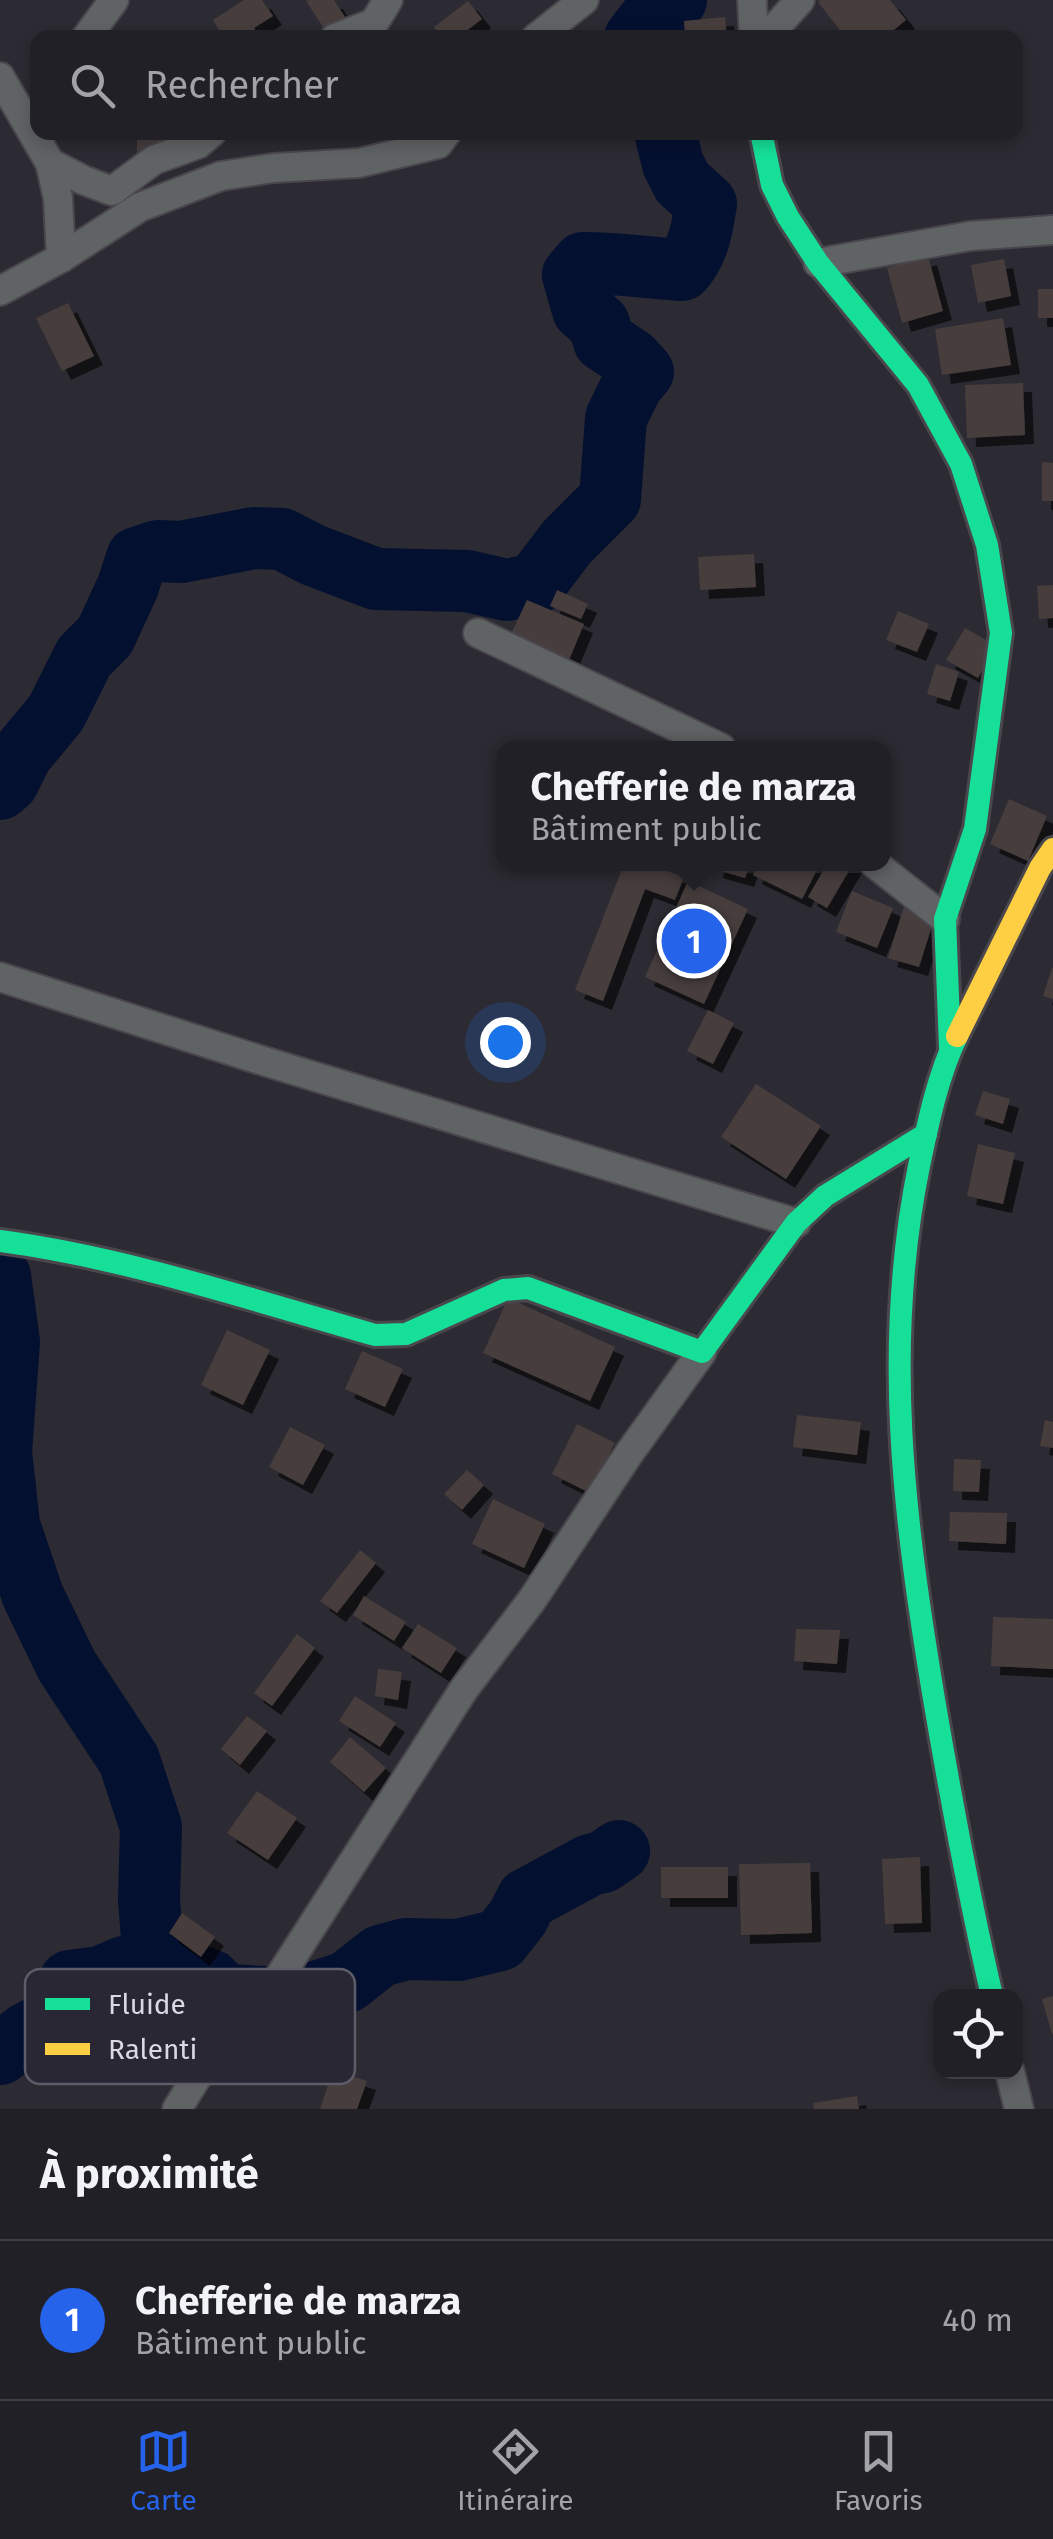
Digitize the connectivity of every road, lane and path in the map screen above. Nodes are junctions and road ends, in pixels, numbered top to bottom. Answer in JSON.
{"nodes":[{"id":1,"x":114,"y":0,"type":"edge"},
{"id":2,"x":388,"y":0,"type":"edge"},
{"id":3,"x":584,"y":0,"type":"edge"},
{"id":4,"x":752,"y":0,"type":"edge"},
{"id":5,"x":800,"y":0,"type":"edge"},
{"id":6,"x":92,"y":30,"type":"edge"},
{"id":7,"x":354,"y":30,"type":"edge"},
{"id":8,"x":546,"y":30,"type":"edge"},
{"id":9,"x":754,"y":30,"type":"edge"},
{"id":10,"x":773,"y":30,"type":"edge"},
{"id":11,"x":0,"y":76,"type":"edge"},
{"id":12,"x":30,"y":104,"type":"edge"},
{"id":13,"x":42,"y":140,"type":"edge"},
{"id":14,"x":203,"y":140,"type":"edge"},
{"id":15,"x":441,"y":140,"type":"edge"},
{"id":16,"x":763,"y":140,"type":"edge"},
{"id":17,"x":50,"y":163,"type":"junction"},
{"id":18,"x":1053,"y":230,"type":"edge"},
{"id":19,"x":61,"y":258,"type":"junction"},
{"id":20,"x":818,"y":263,"type":"junction"},
{"id":21,"x":0,"y":290,"type":"edge"},
{"id":22,"x":478,"y":633,"type":"dead end"},
{"id":23,"x":706,"y":741,"type":"edge"},
{"id":24,"x":1053,"y":848,"type":"edge"},
{"id":25,"x":884,"y":871,"type":"edge"},
{"id":26,"x":945,"y":918,"type":"junction"},
{"id":27,"x":0,"y":977,"type":"edge"},
{"id":28,"x":950,"y":1051,"type":"junction"},
{"id":29,"x":926,"y":1134,"type":"junction"},
{"id":30,"x":796,"y":1223,"type":"junction"},
{"id":31,"x":4,"y":1242,"type":"edge"},
{"id":32,"x":702,"y":1352,"type":"junction"},
{"id":33,"x":275,"y":1969,"type":"edge"},
{"id":34,"x":990,"y":1989,"type":"edge"},
{"id":35,"x":1012,"y":2079,"type":"edge"},
{"id":36,"x":195,"y":2084,"type":"edge"},
{"id":37,"x":178,"y":2109,"type":"edge"},
{"id":38,"x":1018,"y":2109,"type":"edge"}],
"edges":[{"from":1,"to":6,"type":"street"},
{"from":2,"to":7,"type":"street"},
{"from":3,"to":8,"type":"street"},
{"from":4,"to":9,"type":"street"},
{"from":5,"to":10,"type":"street"},
{"from":11,"to":12,"type":"street"},
{"from":13,"to":17,"type":"street"},
{"from":14,"to":17,"type":"street"},
{"from":15,"to":19,"type":"street"},
{"from":16,"to":20,"type":"street"},
{"from":17,"to":19,"type":"street"},
{"from":18,"to":20,"type":"street"},
{"from":19,"to":21,"type":"street"},
{"from":20,"to":26,"type":"street"},
{"from":22,"to":23,"type":"street"},
{"from":24,"to":28,"type":"street"},
{"from":25,"to":26,"type":"street"},
{"from":26,"to":28,"type":"street"},
{"from":27,"to":30,"type":"street"},
{"from":28,"to":29,"type":"street"},
{"from":29,"to":30,"type":"street"},
{"from":29,"to":34,"type":"street"},
{"from":30,"to":32,"type":"street"},
{"from":31,"to":32,"type":"street"},
{"from":32,"to":33,"type":"street"},
{"from":35,"to":38,"type":"street"},
{"from":36,"to":37,"type":"street"}]}
